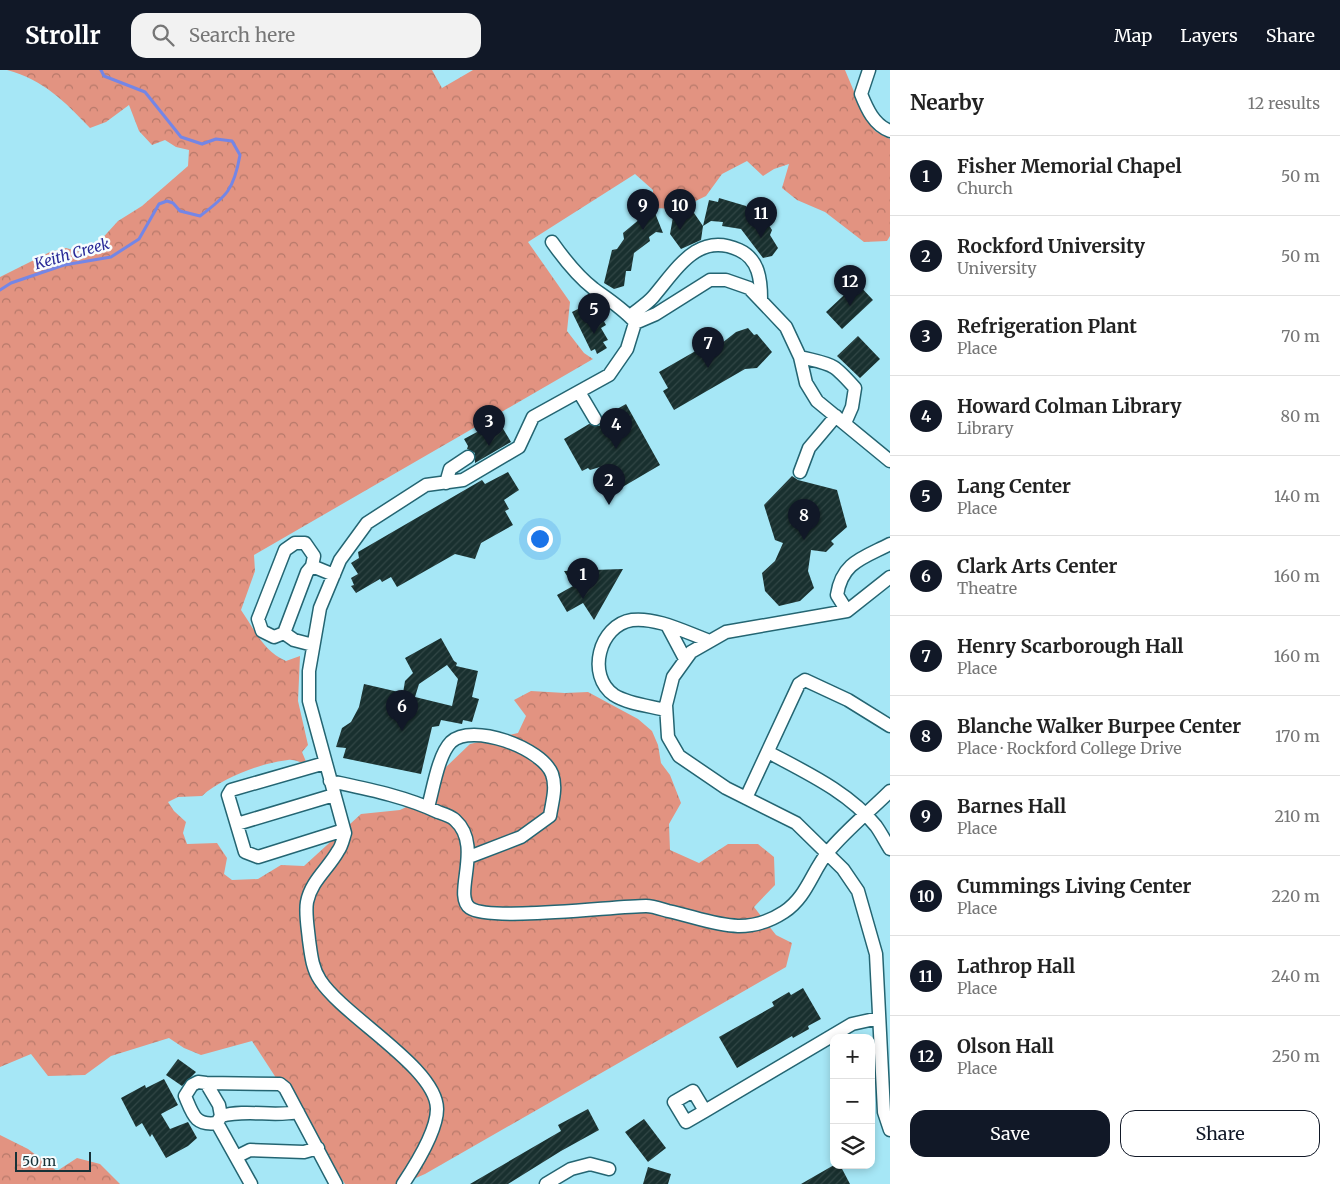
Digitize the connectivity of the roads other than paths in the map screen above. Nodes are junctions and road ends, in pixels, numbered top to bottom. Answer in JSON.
{"nodes":[{"id":1,"x":869,"y":70,"type":"edge"},
{"id":2,"x":890,"y":130,"type":"edge"},
{"id":3,"x":552,"y":242,"type":"dead end"},
{"id":4,"x":761,"y":299,"type":"junction"},
{"id":5,"x":632,"y":320,"type":"junction"},
{"id":6,"x":800,"y":357,"type":"junction"},
{"id":7,"x":579,"y":392,"type":"junction"},
{"id":8,"x":595,"y":419,"type":"dead end"},
{"id":9,"x":841,"y":420,"type":"junction"},
{"id":10,"x":468,"y":457,"type":"dead end"},
{"id":11,"x":890,"y":462,"type":"edge"},
{"id":12,"x":800,"y":472,"type":"dead end"},
{"id":13,"x":446,"y":483,"type":"junction"},
{"id":14,"x":890,"y":544,"type":"edge"},
{"id":15,"x":312,"y":566,"type":"junction"},
{"id":16,"x":334,"y":575,"type":"junction"},
{"id":17,"x":890,"y":577,"type":"edge"},
{"id":18,"x":847,"y":610,"type":"junction"},
{"id":19,"x":668,"y":627,"type":"junction"},
{"id":20,"x":284,"y":632,"type":"junction"},
{"id":21,"x":710,"y":641,"type":"junction"},
{"id":22,"x":313,"y":645,"type":"junction"},
{"id":23,"x":686,"y":659,"type":"junction"},
{"id":24,"x":666,"y":710,"type":"junction"},
{"id":25,"x":890,"y":726,"type":"edge"},
{"id":26,"x":768,"y":752,"type":"junction"},
{"id":27,"x":325,"y":763,"type":"junction"},
{"id":28,"x":330,"y":781,"type":"junction"},
{"id":29,"x":890,"y":791,"type":"edge"},
{"id":30,"x":334,"y":795,"type":"junction"},
{"id":31,"x":746,"y":798,"type":"junction"},
{"id":32,"x":428,"y":807,"type":"junction"},
{"id":33,"x":866,"y":816,"type":"junction"},
{"id":34,"x":237,"y":824,"type":"junction"},
{"id":35,"x":344,"y":830,"type":"junction"},
{"id":36,"x":890,"y":849,"type":"edge"},
{"id":37,"x":827,"y":853,"type":"junction"},
{"id":38,"x":469,"y":857,"type":"junction"},
{"id":39,"x":879,"y":1018,"type":"junction"},
{"id":40,"x":206,"y":1083,"type":"junction"},
{"id":41,"x":705,"y":1111,"type":"dead end"},
{"id":42,"x":298,"y":1112,"type":"junction"},
{"id":43,"x":219,"y":1119,"type":"junction"},
{"id":44,"x":890,"y":1130,"type":"edge"},
{"id":45,"x":318,"y":1148,"type":"junction"},
{"id":46,"x":236,"y":1157,"type":"junction"},
{"id":47,"x":609,"y":1169,"type":"dead end"},
{"id":48,"x":251,"y":1184,"type":"edge"},
{"id":49,"x":336,"y":1184,"type":"edge"},
{"id":50,"x":403,"y":1184,"type":"edge"},
{"id":51,"x":546,"y":1184,"type":"edge"}],
"edges":[{"from":1,"to":2,"type":"street"},
{"from":3,"to":5,"type":"street"},
{"from":4,"to":5,"type":"street"},
{"from":4,"to":5,"type":"street"},
{"from":4,"to":6,"type":"street"},
{"from":5,"to":7,"type":"street"},
{"from":6,"to":9,"type":"street"},
{"from":6,"to":9,"type":"street"},
{"from":7,"to":8,"type":"street"},
{"from":7,"to":13,"type":"street"},
{"from":9,"to":11,"type":"street"},
{"from":9,"to":12,"type":"street"},
{"from":10,"to":13,"type":"street"},
{"from":13,"to":16,"type":"street"},
{"from":14,"to":18,"type":"street"},
{"from":15,"to":16,"type":"street"},
{"from":15,"to":20,"type":"street"},
{"from":15,"to":20,"type":"street"},
{"from":16,"to":22,"type":"street"},
{"from":17,"to":18,"type":"street"},
{"from":18,"to":21,"type":"street"},
{"from":19,"to":21,"type":"street"},
{"from":19,"to":23,"type":"street"},
{"from":19,"to":24,"type":"street"},
{"from":20,"to":22,"type":"street"},
{"from":21,"to":23,"type":"street"},
{"from":22,"to":27,"type":"street"},
{"from":23,"to":24,"type":"street"},
{"from":24,"to":31,"type":"street"},
{"from":25,"to":26,"type":"street"},
{"from":26,"to":31,"type":"street"},
{"from":26,"to":33,"type":"street"},
{"from":27,"to":28,"type":"street"},
{"from":27,"to":34,"type":"street"},
{"from":28,"to":30,"type":"street"},
{"from":28,"to":32,"type":"street"},
{"from":29,"to":33,"type":"street"},
{"from":30,"to":34,"type":"street"},
{"from":30,"to":35,"type":"street"},
{"from":31,"to":37,"type":"street"},
{"from":32,"to":38,"type":"street"},
{"from":32,"to":38,"type":"street"},
{"from":33,"to":36,"type":"street"},
{"from":33,"to":37,"type":"street"},
{"from":34,"to":35,"type":"street"},
{"from":35,"to":50,"type":"street"},
{"from":37,"to":38,"type":"street"},
{"from":37,"to":39,"type":"street"},
{"from":39,"to":41,"type":"street"},
{"from":39,"to":44,"type":"street"},
{"from":40,"to":42,"type":"street"},
{"from":40,"to":43,"type":"street"},
{"from":40,"to":43,"type":"street"},
{"from":42,"to":43,"type":"street"},
{"from":42,"to":45,"type":"street"},
{"from":43,"to":46,"type":"street"},
{"from":45,"to":46,"type":"street"},
{"from":45,"to":49,"type":"street"},
{"from":46,"to":48,"type":"street"},
{"from":47,"to":51,"type":"street"}]}
